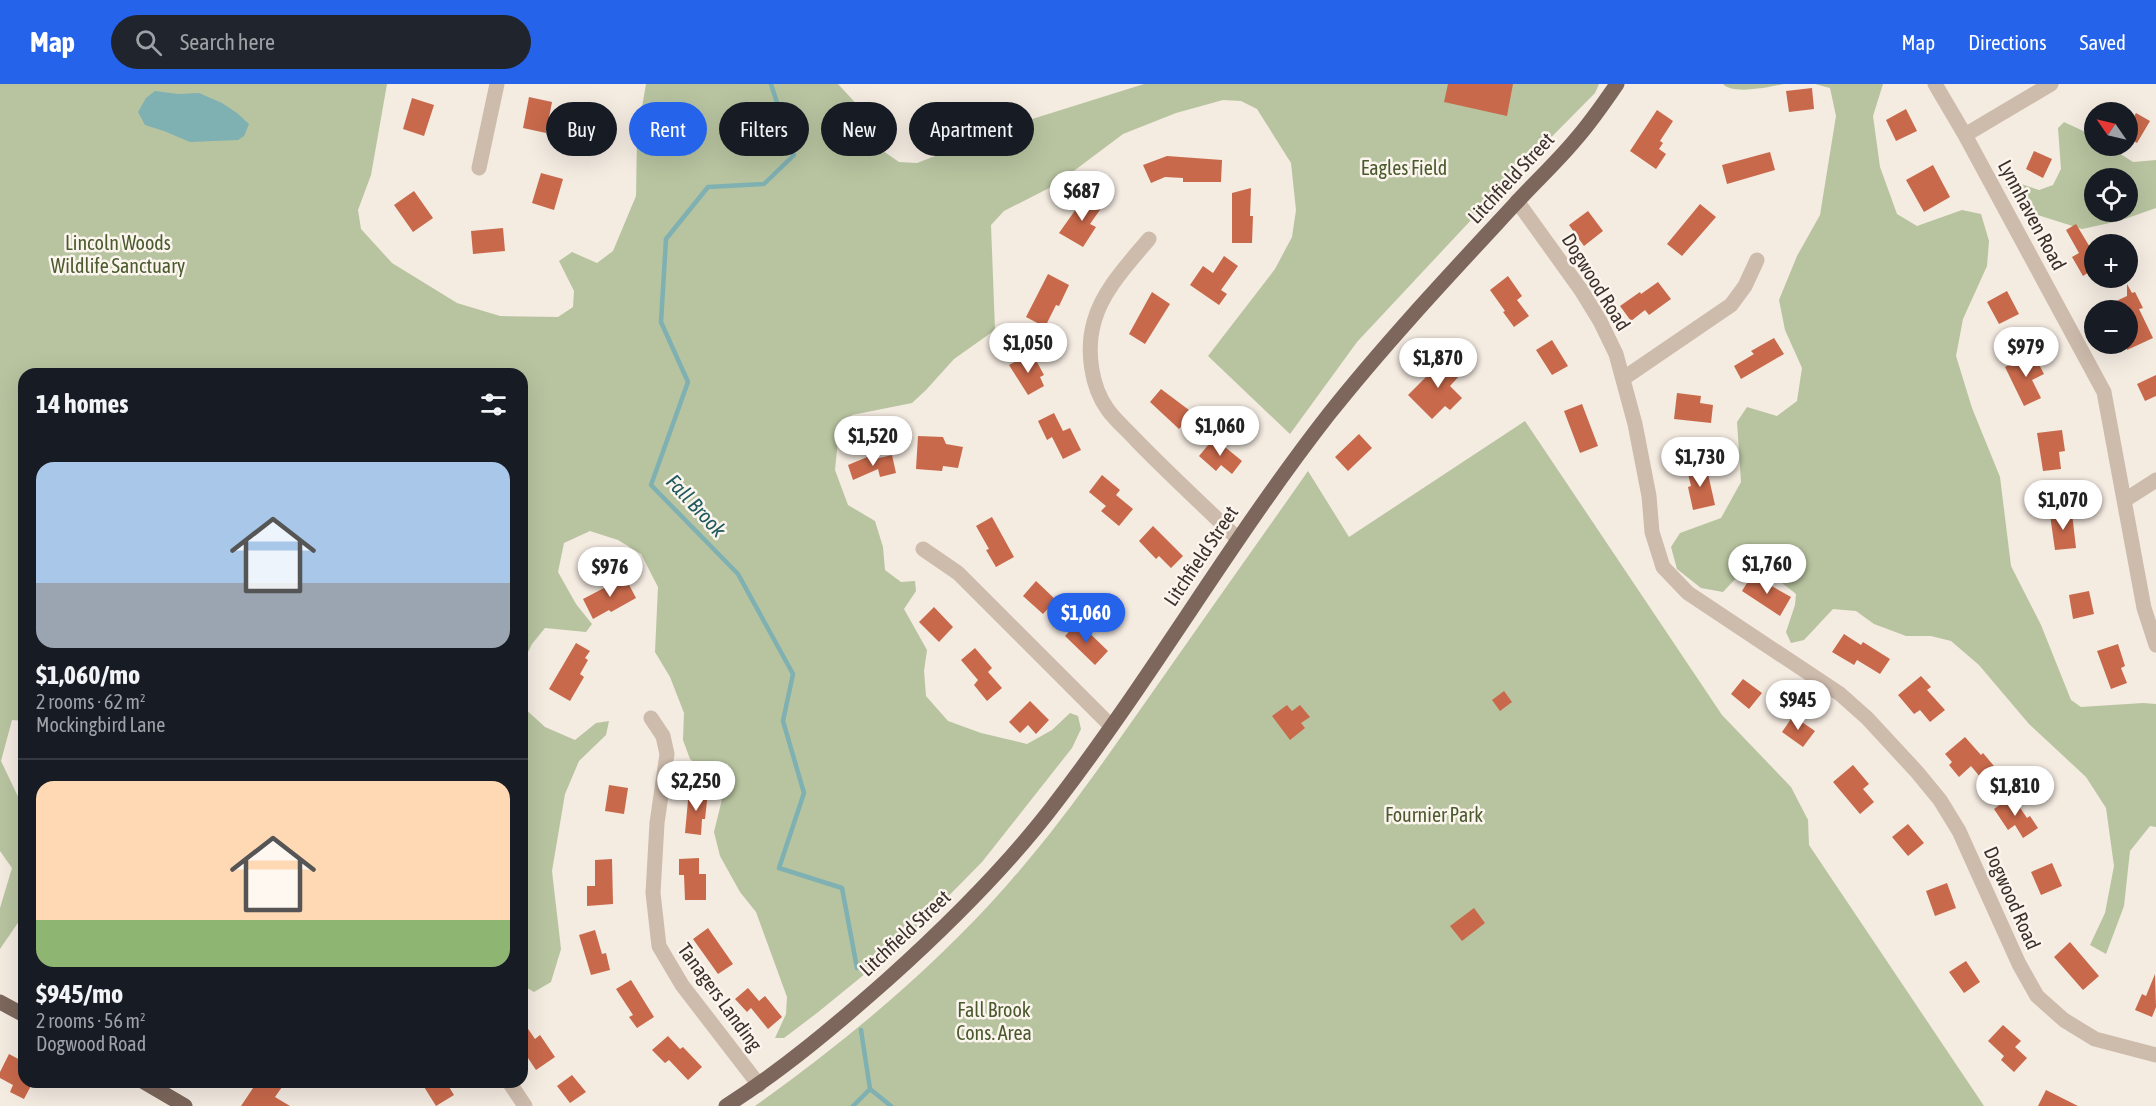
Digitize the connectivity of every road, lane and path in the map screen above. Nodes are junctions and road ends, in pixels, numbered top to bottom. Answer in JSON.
{"nodes":[{"id":1,"x":497,"y":84,"type":"edge"},
{"id":2,"x":1617,"y":84,"type":"edge"},
{"id":3,"x":1935,"y":84,"type":"edge"},
{"id":4,"x":2051,"y":84,"type":"edge"},
{"id":5,"x":1965,"y":135,"type":"junction"},
{"id":6,"x":478,"y":168,"type":"dead end"},
{"id":7,"x":1517,"y":201,"type":"junction"},
{"id":8,"x":1149,"y":239,"type":"dead end"},
{"id":9,"x":1757,"y":260,"type":"dead end"},
{"id":10,"x":1624,"y":378,"type":"junction"},
{"id":11,"x":2156,"y":480,"type":"edge"},
{"id":12,"x":2125,"y":500,"type":"junction"},
{"id":13,"x":1238,"y":539,"type":"junction"},
{"id":14,"x":923,"y":549,"type":"dead end"},
{"id":15,"x":2156,"y":645,"type":"edge"},
{"id":16,"x":651,"y":718,"type":"dead end"},
{"id":17,"x":1111,"y":726,"type":"junction"},
{"id":18,"x":0,"y":1002,"type":"edge"},
{"id":19,"x":18,"y":1012,"type":"edge"},
{"id":20,"x":2156,"y":1055,"type":"edge"},
{"id":21,"x":759,"y":1085,"type":"junction"},
{"id":22,"x":154,"y":1088,"type":"edge"},
{"id":23,"x":513,"y":1088,"type":"edge"},
{"id":24,"x":185,"y":1106,"type":"edge"},
{"id":25,"x":525,"y":1106,"type":"edge"},
{"id":26,"x":726,"y":1106,"type":"edge"}],
"edges":[{"from":1,"to":6,"type":"street"},
{"from":2,"to":7,"type":"main road","name":"Litchfield Street"},
{"from":3,"to":5,"type":"street","name":"Lynnhaven Road"},
{"from":4,"to":5,"type":"street"},
{"from":5,"to":12,"type":"street","name":"Lynnhaven Road"},
{"from":7,"to":10,"type":"street","name":"Dogwood Road"},
{"from":7,"to":13,"type":"main road","name":"Litchfield Street"},
{"from":8,"to":13,"type":"street"},
{"from":9,"to":10,"type":"street"},
{"from":10,"to":20,"type":"street","name":"Dogwood Road"},
{"from":11,"to":12,"type":"street"},
{"from":12,"to":15,"type":"street","name":"Lynnhaven Road"},
{"from":13,"to":17,"type":"main road","name":"Litchfield Street"},
{"from":14,"to":17,"type":"street"},
{"from":16,"to":21,"type":"street","name":"Tanagers Landing"},
{"from":17,"to":21,"type":"main road","name":"Litchfield Street"},
{"from":18,"to":19,"type":"main road"},
{"from":21,"to":26,"type":"main road","name":"Litchfield Street"},
{"from":22,"to":24,"type":"main road"},
{"from":23,"to":25,"type":"street"}]}
